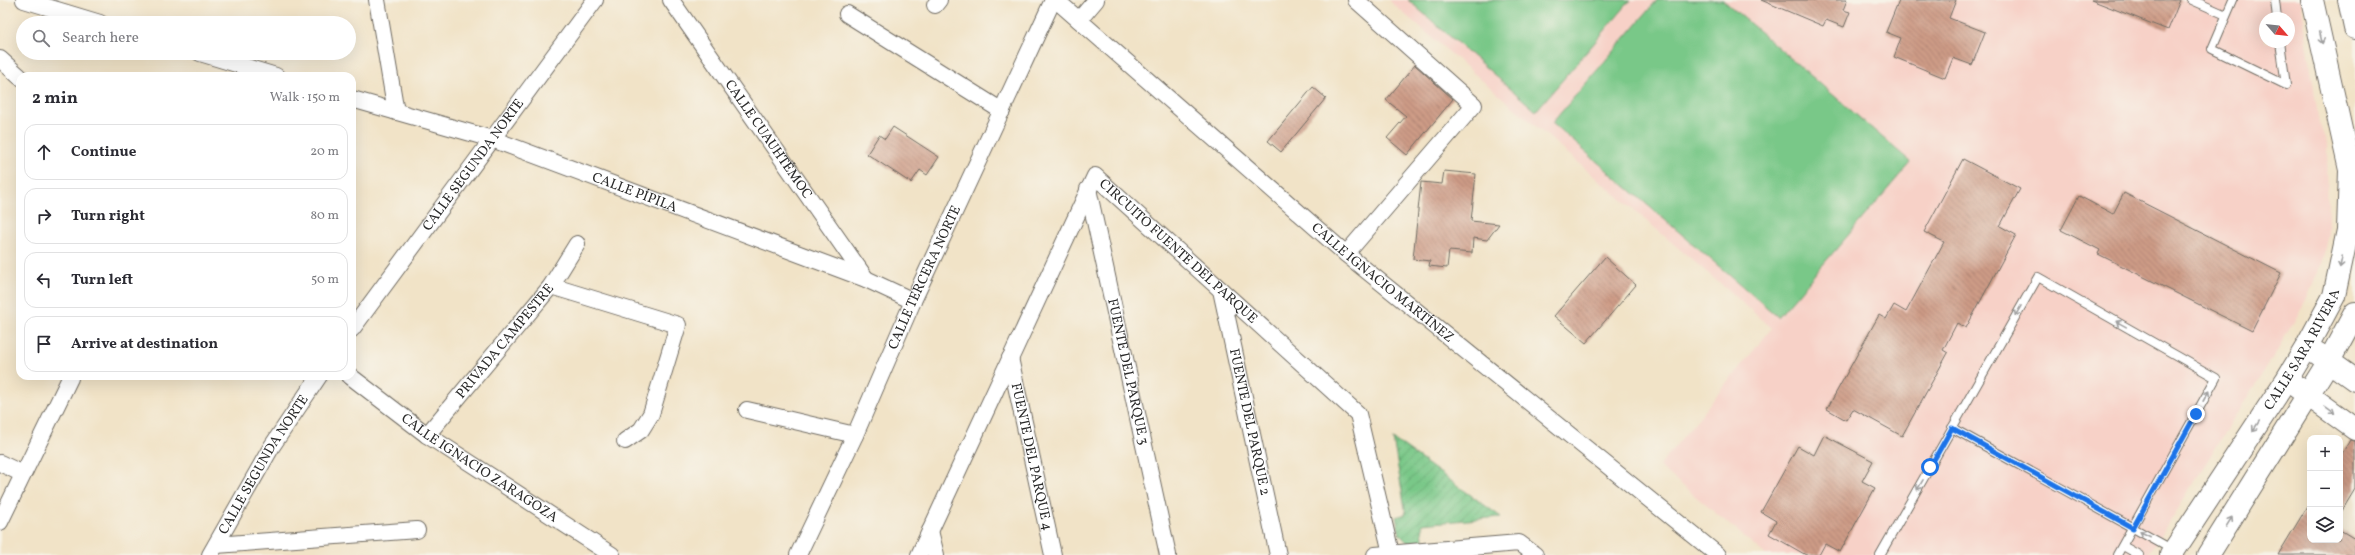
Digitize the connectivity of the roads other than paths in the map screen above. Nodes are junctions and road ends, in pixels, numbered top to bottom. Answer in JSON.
{"nodes":[{"id":1,"x":24,"y":0,"type":"edge"},
{"id":2,"x":377,"y":0,"type":"edge"},
{"id":3,"x":595,"y":0,"type":"edge"},
{"id":4,"x":671,"y":0,"type":"edge"},
{"id":5,"x":1055,"y":0,"type":"edge"},
{"id":6,"x":1096,"y":0,"type":"edge"},
{"id":7,"x":1356,"y":0,"type":"edge"},
{"id":8,"x":2192,"y":0,"type":"edge"},
{"id":9,"x":2233,"y":0,"type":"edge"},
{"id":10,"x":2275,"y":0,"type":"edge"},
{"id":11,"x":2312,"y":0,"type":"edge"},
{"id":12,"x":2351,"y":1,"type":"edge"},
{"id":13,"x":2276,"y":12,"type":"edge"},
{"id":14,"x":847,"y":14,"type":"dead end"},
{"id":15,"x":2226,"y":15,"type":"junction"},
{"id":16,"x":77,"y":16,"type":"edge"},
{"id":17,"x":1079,"y":20,"type":"junction"},
{"id":18,"x":2355,"y":28,"type":"edge"},
{"id":19,"x":2281,"y":48,"type":"edge"},
{"id":20,"x":0,"y":59,"type":"edge"},
{"id":21,"x":223,"y":60,"type":"edge"},
{"id":22,"x":263,"y":72,"type":"edge"},
{"id":23,"x":16,"y":73,"type":"edge"},
{"id":24,"x":356,"y":100,"type":"edge"},
{"id":25,"x":1002,"y":111,"type":"junction"},
{"id":26,"x":396,"y":112,"type":"junction"},
{"id":27,"x":492,"y":139,"type":"junction"},
{"id":28,"x":1088,"y":189,"type":"junction"},
{"id":29,"x":577,"y":244,"type":"dead end"},
{"id":30,"x":1346,"y":254,"type":"junction"},
{"id":31,"x":866,"y":279,"type":"junction"},
{"id":32,"x":551,"y":286,"type":"junction"},
{"id":33,"x":1220,"y":290,"type":"junction"},
{"id":34,"x":913,"y":301,"type":"junction"},
{"id":35,"x":2355,"y":313,"type":"edge"},
{"id":36,"x":356,"y":324,"type":"edge"},
{"id":37,"x":2307,"y":346,"type":"junction"},
{"id":38,"x":1010,"y":358,"type":"junction"},
{"id":39,"x":2329,"y":361,"type":"junction"},
{"id":40,"x":2286,"y":379,"type":"junction"},
{"id":41,"x":69,"y":380,"type":"edge"},
{"id":42,"x":316,"y":380,"type":"edge"},
{"id":43,"x":355,"y":380,"type":"edge"},
{"id":44,"x":2355,"y":380,"type":"edge"},
{"id":45,"x":2308,"y":395,"type":"junction"},
{"id":46,"x":747,"y":410,"type":"dead end"},
{"id":47,"x":1952,"y":428,"type":"junction"},
{"id":48,"x":2355,"y":428,"type":"edge"},
{"id":49,"x":427,"y":435,"type":"junction"},
{"id":50,"x":855,"y":435,"type":"junction"},
{"id":51,"x":625,"y":441,"type":"dead end"},
{"id":52,"x":0,"y":463,"type":"edge"},
{"id":53,"x":23,"y":474,"type":"junction"},
{"id":54,"x":0,"y":522,"type":"edge"},
{"id":55,"x":2133,"y":528,"type":"junction"},
{"id":56,"x":417,"y":530,"type":"dead end"},
{"id":57,"x":930,"y":531,"type":"junction"},
{"id":58,"x":2123,"y":546,"type":"junction"},
{"id":59,"x":213,"y":550,"type":"edge"},
{"id":60,"x":1391,"y":553,"type":"junction"},
{"id":61,"x":2172,"y":553,"type":"edge"},
{"id":62,"x":612,"y":555,"type":"edge"},
{"id":63,"x":798,"y":555,"type":"edge"},
{"id":64,"x":919,"y":555,"type":"edge"},
{"id":65,"x":936,"y":555,"type":"edge"},
{"id":66,"x":1053,"y":555,"type":"edge"},
{"id":67,"x":1168,"y":555,"type":"edge"},
{"id":68,"x":1278,"y":555,"type":"edge"},
{"id":69,"x":1375,"y":555,"type":"edge"},
{"id":70,"x":1535,"y":555,"type":"edge"},
{"id":71,"x":1718,"y":555,"type":"edge"},
{"id":72,"x":1880,"y":555,"type":"edge"},
{"id":73,"x":2117,"y":555,"type":"edge"},
{"id":74,"x":2139,"y":555,"type":"edge"},
{"id":75,"x":2208,"y":555,"type":"edge"}],
"edges":[{"from":1,"to":16,"type":"street"},
{"from":2,"to":26,"type":"street"},
{"from":3,"to":27,"type":"street","name":"CALLE SEGUNDA NORTE"},
{"from":4,"to":31,"type":"street","name":"CALLE CUAUHTÉMOC"},
{"from":5,"to":17,"type":"street","name":"CALLE IGNACIO MARTÍNEZ"},
{"from":5,"to":25,"type":"street","name":"CALLE TERCERA NORTE"},
{"from":6,"to":17,"type":"street"},
{"from":7,"to":30,"type":"street"},
{"from":8,"to":15,"type":"lane"},
{"from":9,"to":15,"type":"lane"},
{"from":10,"to":13,"type":"lane"},
{"from":11,"to":37,"type":"street","name":"CALLE SARA RIVERA","one_way":true},
{"from":12,"to":18,"type":"street"},
{"from":14,"to":25,"type":"street"},
{"from":15,"to":19,"type":"lane"},
{"from":17,"to":30,"type":"street","name":"CALLE IGNACIO MARTÍNEZ"},
{"from":20,"to":23,"type":"street"},
{"from":21,"to":22,"type":"street"},
{"from":24,"to":26,"type":"street","name":"CALLE PÍPILA"},
{"from":25,"to":34,"type":"street","name":"CALLE TERCERA NORTE"},
{"from":26,"to":27,"type":"street","name":"CALLE PÍPILA"},
{"from":27,"to":31,"type":"street","name":"CALLE PÍPILA"},
{"from":27,"to":36,"type":"street","name":"CALLE SEGUNDA NORTE"},
{"from":28,"to":33,"type":"street","name":"CIRCUITO FUENTE DEL PARQUE"},
{"from":28,"to":38,"type":"street","name":"CIRCUITO FUENTE DEL PARQUE"},
{"from":28,"to":67,"type":"street","name":"FUENTE DEL PARQUE 3"},
{"from":29,"to":32,"type":"street","name":"PRIVADA CAMPESTRE"},
{"from":30,"to":71,"type":"street","name":"CALLE IGNACIO MARTÍNEZ"},
{"from":31,"to":34,"type":"street","name":"CALLE PÍPILA"},
{"from":32,"to":49,"type":"street","name":"PRIVADA CAMPESTRE"},
{"from":32,"to":51,"type":"street"},
{"from":33,"to":60,"type":"street","name":"CIRCUITO FUENTE DEL PARQUE"},
{"from":33,"to":68,"type":"street","name":"FUENTE DEL PARQUE 2"},
{"from":34,"to":50,"type":"street","name":"CALLE TERCERA NORTE"},
{"from":35,"to":39,"type":"street","name":"CALLE SARA RIVERA"},
{"from":37,"to":39,"type":"street"},
{"from":37,"to":40,"type":"street","name":"CALLE SARA RIVERA"},
{"from":38,"to":57,"type":"street","name":"CIRCUITO FUENTE DEL PARQUE"},
{"from":38,"to":66,"type":"street","name":"FUENTE DEL PARQUE 4"},
{"from":39,"to":44,"type":"street"},
{"from":39,"to":45,"type":"street","name":"CALLE SARA RIVERA"},
{"from":40,"to":45,"type":"street"},
{"from":40,"to":61,"type":"street","name":"CALLE SARA RIVERA","one_way":true},
{"from":41,"to":53,"type":"street"},
{"from":42,"to":59,"type":"street","name":"CALLE SEGUNDA NORTE"},
{"from":43,"to":49,"type":"street","name":"CALLE IGNACIO ZARAGOZA"},
{"from":45,"to":48,"type":"street","one_way":true},
{"from":75,"to":45,"type":"street","name":"CALLE SARA RIVERA","one_way":true},
{"from":46,"to":50,"type":"street"},
{"from":47,"to":55,"type":"lane"},
{"from":55,"to":47,"type":"lane","one_way":true},
{"from":47,"to":72,"type":"lane","one_way":true},
{"from":49,"to":62,"type":"street","name":"CALLE IGNACIO ZARAGOZA"},
{"from":50,"to":63,"type":"street","name":"CALLE TERCERA NORTE"},
{"from":52,"to":53,"type":"street"},
{"from":53,"to":54,"type":"street"},
{"from":55,"to":58,"type":"lane"},
{"from":61,"to":55,"type":"lane","one_way":true},
{"from":56,"to":59,"type":"street"},
{"from":57,"to":64,"type":"street","name":"CIRCUITO FUENTE DEL PARQUE"},
{"from":57,"to":65,"type":"street"},
{"from":58,"to":73,"type":"lane"},
{"from":58,"to":74,"type":"lane"},
{"from":60,"to":69,"type":"street"},
{"from":60,"to":70,"type":"street"}]}
